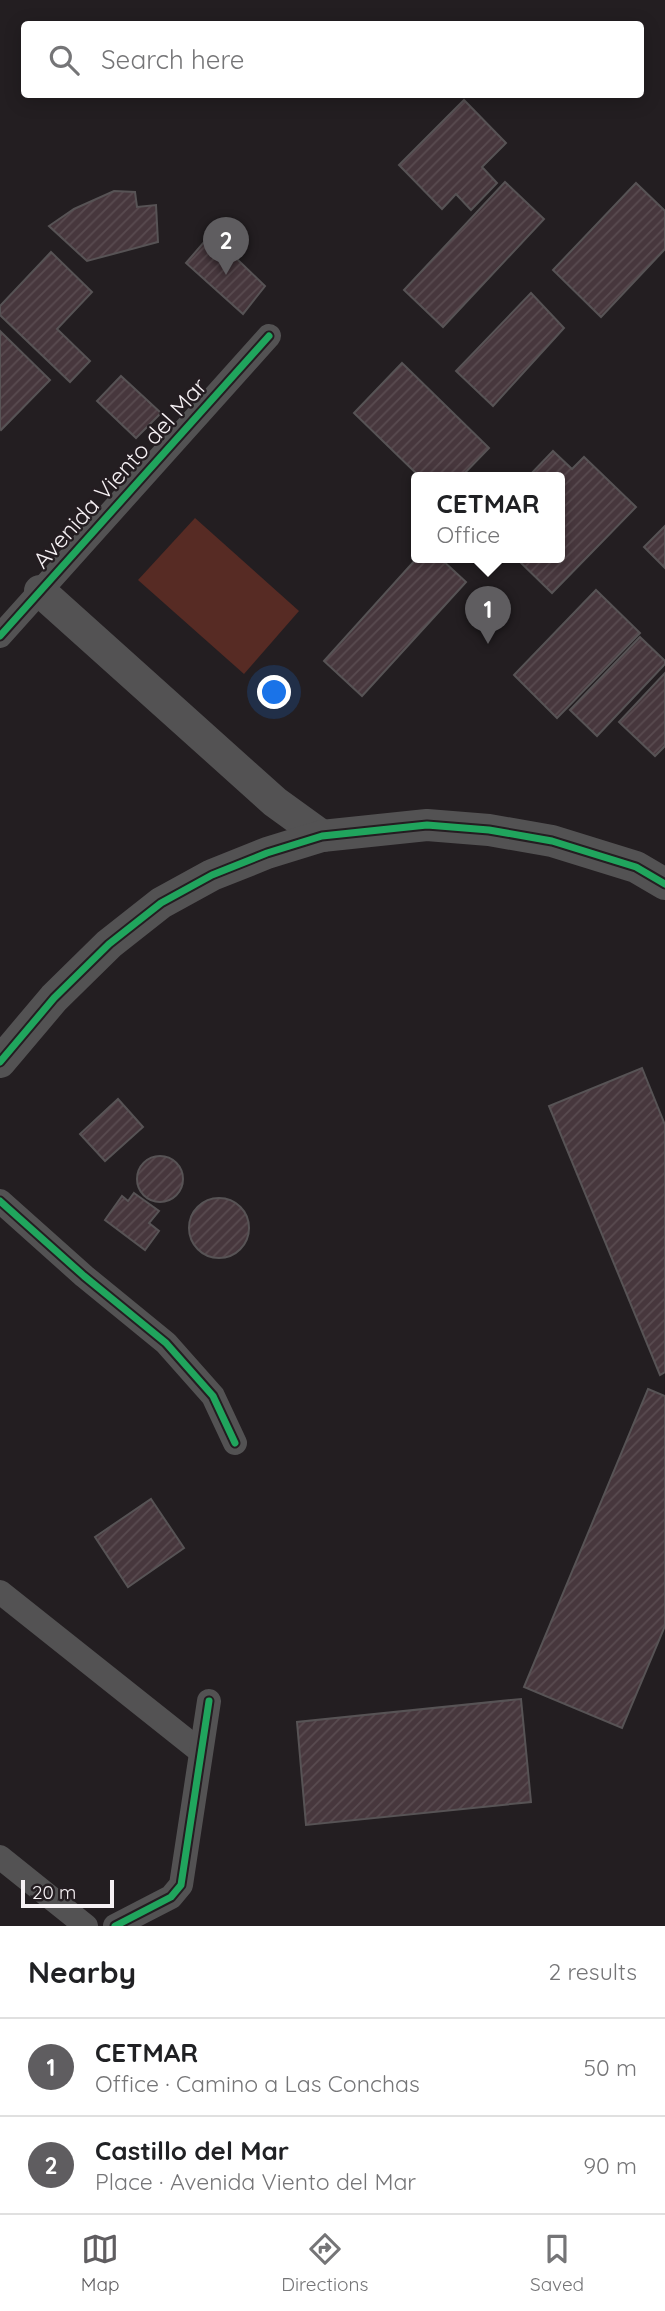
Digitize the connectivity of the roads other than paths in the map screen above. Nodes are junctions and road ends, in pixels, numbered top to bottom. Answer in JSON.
{"nodes":[{"id":1,"x":269,"y":336,"type":"dead end"},
{"id":2,"x":40,"y":591,"type":"junction"},
{"id":3,"x":0,"y":636,"type":"edge"},
{"id":4,"x":323,"y":836,"type":"junction"},
{"id":5,"x":665,"y":884,"type":"edge"},
{"id":6,"x":0,"y":1062,"type":"edge"},
{"id":7,"x":0,"y":1201,"type":"edge"},
{"id":8,"x":236,"y":1443,"type":"dead end"},
{"id":9,"x":0,"y":1592,"type":"edge"},
{"id":10,"x":209,"y":1701,"type":"dead end"},
{"id":11,"x":200,"y":1751,"type":"junction"},
{"id":12,"x":0,"y":1857,"type":"edge"},
{"id":13,"x":86,"y":1926,"type":"edge"},
{"id":14,"x":114,"y":1926,"type":"edge"}],
"edges":[{"from":1,"to":2,"type":"street","name":"Avenida Viento del Mar"},
{"from":2,"to":3,"type":"street","name":"Avenida Viento del Mar"},
{"from":2,"to":4,"type":"street"},
{"from":4,"to":5,"type":"street"},
{"from":4,"to":6,"type":"street"},
{"from":7,"to":8,"type":"street"},
{"from":9,"to":11,"type":"street"},
{"from":10,"to":11,"type":"street"},
{"from":11,"to":14,"type":"street"},
{"from":12,"to":13,"type":"street"}]}
